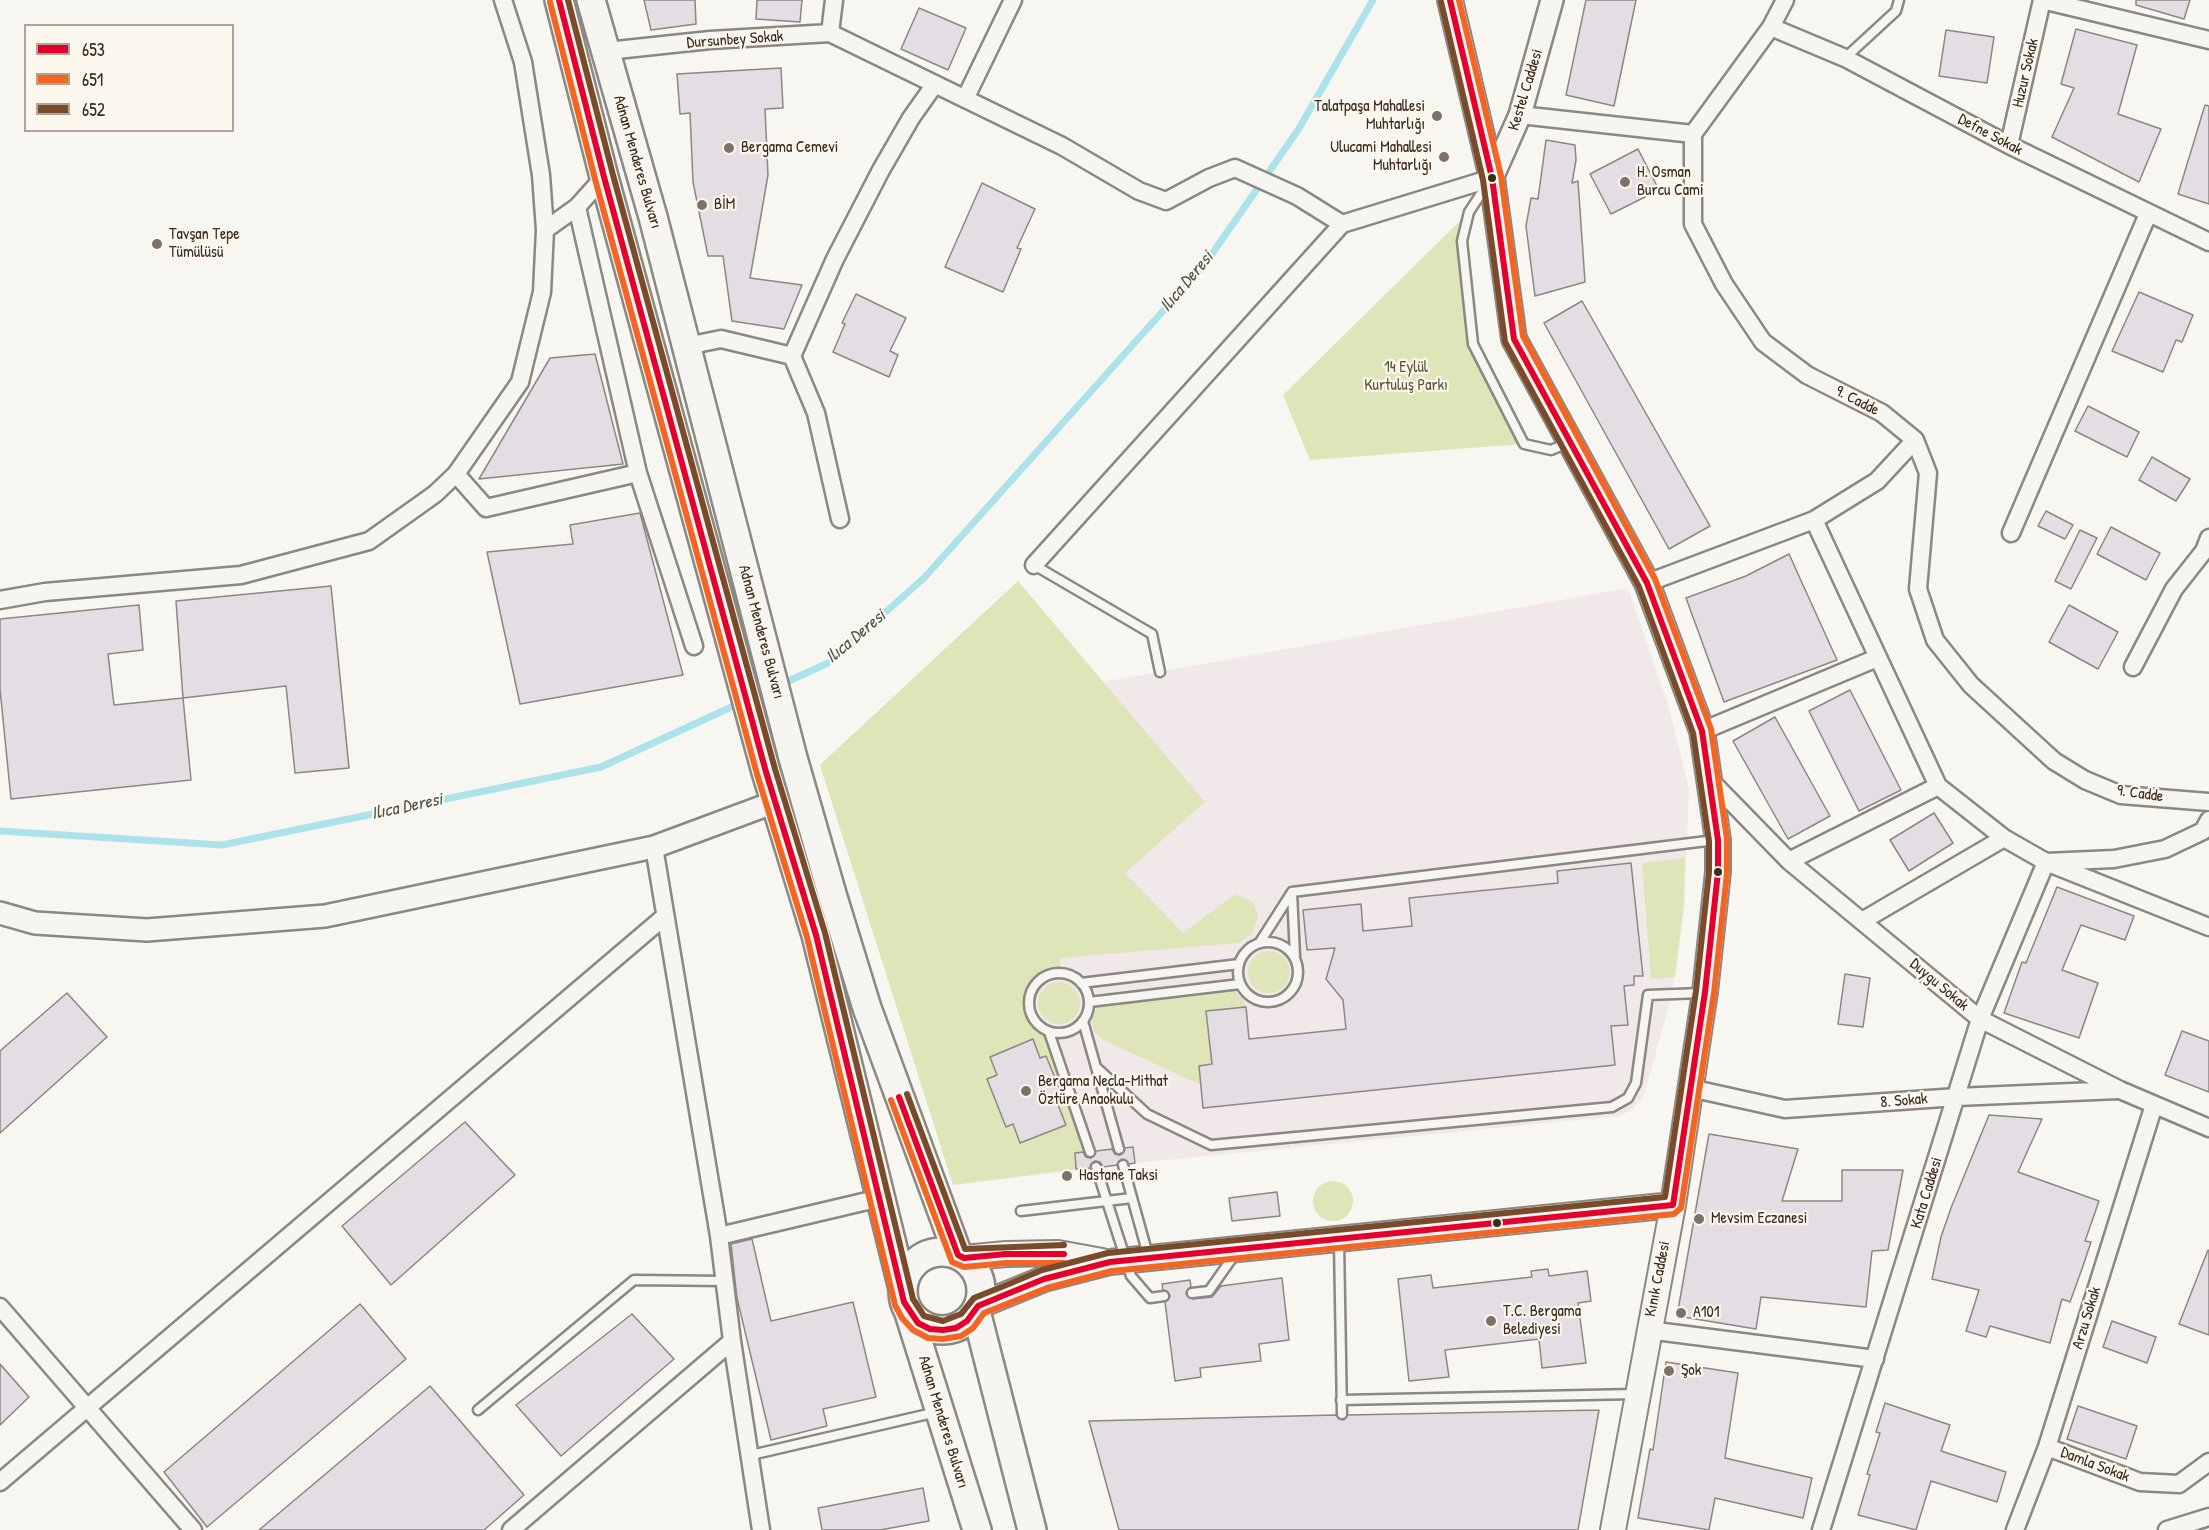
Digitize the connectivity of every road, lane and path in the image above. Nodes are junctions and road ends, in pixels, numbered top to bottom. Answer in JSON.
{"nodes":[{"id":1,"x":503,"y":0,"type":"edge"},
{"id":2,"x":559,"y":0,"type":"edge"},
{"id":3,"x":591,"y":0,"type":"edge"},
{"id":4,"x":834,"y":0,"type":"edge"},
{"id":5,"x":1013,"y":0,"type":"edge"},
{"id":6,"x":1450,"y":0,"type":"edge"},
{"id":7,"x":1552,"y":0,"type":"edge"},
{"id":8,"x":1785,"y":0,"type":"edge"},
{"id":9,"x":1899,"y":0,"type":"edge"},
{"id":10,"x":2042,"y":0,"type":"edge"},
{"id":11,"x":1771,"y":27,"type":"junction"},
{"id":12,"x":831,"y":33,"type":"junction"},
{"id":13,"x":2209,"y":40,"type":"edge"},
{"id":14,"x":607,"y":51,"type":"junction"},
{"id":15,"x":1845,"y":58,"type":"junction"},
{"id":16,"x":935,"y":84,"type":"junction"},
{"id":17,"x":965,"y":99,"type":"junction"},
{"id":18,"x":1520,"y":116,"type":"junction"},
{"id":19,"x":1693,"y":134,"type":"junction"},
{"id":20,"x":2010,"y":145,"type":"junction"},
{"id":21,"x":604,"y":177,"type":"junction"},
{"id":22,"x":1492,"y":177,"type":"junction"},
{"id":23,"x":577,"y":207,"type":"junction"},
{"id":24,"x":2148,"y":214,"type":"junction"},
{"id":25,"x":1342,"y":224,"type":"junction"},
{"id":26,"x":545,"y":230,"type":"junction"},
{"id":27,"x":2209,"y":242,"type":"edge"},
{"id":28,"x":687,"y":346,"type":"junction"},
{"id":29,"x":792,"y":356,"type":"junction"},
{"id":30,"x":1915,"y":440,"type":"junction"},
{"id":31,"x":1572,"y":442,"type":"junction"},
{"id":32,"x":638,"y":473,"type":"junction"},
{"id":33,"x":456,"y":474,"type":"junction"},
{"id":34,"x":840,"y":519,"type":"dead end"},
{"id":35,"x":1814,"y":519,"type":"junction"},
{"id":36,"x":2011,"y":533,"type":"dead end"},
{"id":37,"x":2206,"y":544,"type":"edge"},
{"id":38,"x":1034,"y":565,"type":"joint"},
{"id":39,"x":1647,"y":583,"type":"junction"},
{"id":40,"x":0,"y":600,"type":"edge"},
{"id":41,"x":694,"y":646,"type":"dead end"},
{"id":42,"x":1877,"y":658,"type":"junction"},
{"id":43,"x":2133,"y":667,"type":"dead end"},
{"id":44,"x":1160,"y":672,"type":"dead end"},
{"id":45,"x":1702,"y":731,"type":"junction"},
{"id":46,"x":1711,"y":781,"type":"junction"},
{"id":47,"x":1938,"y":786,"type":"junction"},
{"id":48,"x":775,"y":802,"type":"junction"},
{"id":49,"x":2209,"y":802,"type":"edge"},
{"id":50,"x":2209,"y":820,"type":"edge"},
{"id":51,"x":2004,"y":838,"type":"junction"},
{"id":52,"x":1718,"y":840,"type":"junction"},
{"id":53,"x":654,"y":848,"type":"junction"},
{"id":54,"x":1789,"y":861,"type":"junction"},
{"id":55,"x":2046,"y":862,"type":"junction"},
{"id":56,"x":1292,"y":892,"type":"junction"},
{"id":57,"x":0,"y":913,"type":"edge"},
{"id":58,"x":664,"y":917,"type":"junction"},
{"id":59,"x":1862,"y":921,"type":"junction"},
{"id":60,"x":2209,"y":927,"type":"edge"},
{"id":61,"x":1260,"y":942,"type":"junction"},
{"id":62,"x":1295,"y":956,"type":"junction"},
{"id":63,"x":1239,"y":964,"type":"junction"},
{"id":64,"x":1081,"y":983,"type":"junction"},
{"id":65,"x":1240,"y":984,"type":"junction"},
{"id":66,"x":1706,"y":992,"type":"junction"},
{"id":67,"x":1089,"y":1002,"type":"junction"},
{"id":68,"x":1980,"y":1019,"type":"junction"},
{"id":69,"x":1083,"y":1021,"type":"junction"},
{"id":70,"x":1049,"y":1032,"type":"junction"},
{"id":71,"x":1096,"y":1067,"type":"junction"},
{"id":72,"x":1690,"y":1088,"type":"junction"},
{"id":73,"x":2120,"y":1090,"type":"junction"},
{"id":74,"x":1957,"y":1097,"type":"junction"},
{"id":75,"x":2154,"y":1105,"type":"junction"},
{"id":76,"x":2209,"y":1128,"type":"edge"},
{"id":77,"x":1119,"y":1149,"type":"dead end"},
{"id":78,"x":1090,"y":1152,"type":"dead end"},
{"id":79,"x":1124,"y":1165,"type":"dead end"},
{"id":80,"x":1096,"y":1167,"type":"dead end"},
{"id":81,"x":880,"y":1198,"type":"junction"},
{"id":82,"x":1132,"y":1198,"type":"junction"},
{"id":83,"x":1108,"y":1201,"type":"junction"},
{"id":84,"x":1673,"y":1205,"type":"junction"},
{"id":85,"x":1021,"y":1211,"type":"dead end"},
{"id":86,"x":719,"y":1236,"type":"junction"},
{"id":87,"x":1339,"y":1239,"type":"junction"},
{"id":88,"x":1239,"y":1249,"type":"junction"},
{"id":89,"x":961,"y":1257,"type":"junction"},
{"id":90,"x":1129,"y":1260,"type":"junction"},
{"id":91,"x":725,"y":1281,"type":"junction"},
{"id":92,"x":1192,"y":1293,"type":"dead end"},
{"id":93,"x":1164,"y":1296,"type":"dead end"},
{"id":94,"x":906,"y":1301,"type":"junction"},
{"id":95,"x":0,"y":1307,"type":"edge"},
{"id":96,"x":977,"y":1309,"type":"junction"},
{"id":97,"x":1648,"y":1330,"type":"junction"},
{"id":98,"x":732,"y":1341,"type":"junction"},
{"id":99,"x":1875,"y":1359,"type":"junction"},
{"id":100,"x":1637,"y":1394,"type":"junction"},
{"id":101,"x":1341,"y":1400,"type":"junction"},
{"id":102,"x":86,"y":1406,"type":"junction"},
{"id":103,"x":478,"y":1410,"type":"dead end"},
{"id":104,"x":940,"y":1412,"type":"junction"},
{"id":105,"x":1342,"y":1414,"type":"dead end"},
{"id":106,"x":2047,"y":1447,"type":"junction"},
{"id":107,"x":751,"y":1455,"type":"junction"},
{"id":108,"x":2209,"y":1462,"type":"edge"},
{"id":109,"x":0,"y":1482,"type":"edge"},
{"id":110,"x":2209,"y":1516,"type":"edge"},
{"id":111,"x":193,"y":1530,"type":"edge"},
{"id":112,"x":511,"y":1530,"type":"edge"},
{"id":113,"x":761,"y":1530,"type":"edge"},
{"id":114,"x":977,"y":1530,"type":"edge"},
{"id":115,"x":1032,"y":1530,"type":"edge"},
{"id":116,"x":1613,"y":1530,"type":"edge"},
{"id":117,"x":1821,"y":1530,"type":"edge"},
{"id":118,"x":2015,"y":1530,"type":"edge"},
{"id":119,"x":2167,"y":1530,"type":"edge"}],
"edges":[{"from":1,"to":26,"type":"street"},
{"from":2,"to":21,"type":"main road","name":"Adnan Menderes Bulvarı"},
{"from":3,"to":14,"type":"main road","name":"Adnan Menderes Bulvarı"},
{"from":4,"to":12,"type":"street"},
{"from":5,"to":17,"type":"street"},
{"from":6,"to":22,"type":"main road","name":"Kınık Caddesi"},
{"from":7,"to":18,"type":"street","name":"Kestel Caddesi"},
{"from":8,"to":11,"type":"street"},
{"from":9,"to":15,"type":"lane"},
{"from":10,"to":13,"type":"street"},
{"from":10,"to":20,"type":"street","name":"Huzur Sokak"},
{"from":11,"to":15,"type":"street","name":"Defne Sokak"},
{"from":11,"to":19,"type":"street"},
{"from":12,"to":14,"type":"street","name":"Dursunbey Sokak"},
{"from":12,"to":16,"type":"street"},
{"from":14,"to":28,"type":"main road","name":"Adnan Menderes Bulvarı"},
{"from":15,"to":20,"type":"street","name":"Defne Sokak"},
{"from":16,"to":17,"type":"street"},
{"from":16,"to":29,"type":"street"},
{"from":17,"to":25,"type":"street"},
{"from":18,"to":19,"type":"street"},
{"from":18,"to":22,"type":"street","name":"Kestel Caddesi"},
{"from":19,"to":30,"type":"street","name":"9. Cadde"},
{"from":20,"to":24,"type":"street","name":"Defne Sokak"},
{"from":21,"to":23,"type":"street"},
{"from":21,"to":48,"type":"main road","name":"Adnan Menderes Bulvarı"},
{"from":22,"to":25,"type":"street"},
{"from":22,"to":31,"type":"main road","name":"Kınık Caddesi"},
{"from":22,"to":31,"type":"lane"},
{"from":23,"to":26,"type":"street"},
{"from":23,"to":32,"type":"street"},
{"from":24,"to":27,"type":"street","name":"Defne Sokak"},
{"from":24,"to":36,"type":"street"},
{"from":25,"to":38,"type":"street"},
{"from":26,"to":33,"type":"street"},
{"from":28,"to":29,"type":"street"},
{"from":28,"to":89,"type":"main road","name":"Adnan Menderes Bulvarı"},
{"from":29,"to":34,"type":"street"},
{"from":30,"to":35,"type":"street"},
{"from":30,"to":49,"type":"street","name":"9. Cadde"},
{"from":31,"to":39,"type":"main road","name":"Kınık Caddesi"},
{"from":32,"to":33,"type":"street"},
{"from":32,"to":41,"type":"street"},
{"from":33,"to":40,"type":"street"},
{"from":35,"to":39,"type":"street"},
{"from":35,"to":42,"type":"street"},
{"from":37,"to":43,"type":"street"},
{"from":38,"to":44,"type":"lane"},
{"from":39,"to":45,"type":"main road","name":"Kınık Caddesi"},
{"from":42,"to":45,"type":"street"},
{"from":42,"to":47,"type":"street"},
{"from":45,"to":46,"type":"main road","name":"Kınık Caddesi"},
{"from":46,"to":52,"type":"main road","name":"Kınık Caddesi"},
{"from":46,"to":54,"type":"street","name":"Duygu Sokak"},
{"from":47,"to":51,"type":"street"},
{"from":47,"to":54,"type":"street"},
{"from":48,"to":53,"type":"street"},
{"from":48,"to":81,"type":"main road","name":"Adnan Menderes Bulvarı"},
{"from":50,"to":55,"type":"street"},
{"from":51,"to":55,"type":"street"},
{"from":51,"to":59,"type":"street"},
{"from":52,"to":56,"type":"lane"},
{"from":52,"to":66,"type":"main road","name":"Kınık Caddesi"},
{"from":53,"to":57,"type":"street"},
{"from":53,"to":58,"type":"street"},
{"from":54,"to":59,"type":"street","name":"Duygu Sokak"},
{"from":55,"to":60,"type":"street"},
{"from":55,"to":68,"type":"street","name":"Kata Caddesi"},
{"from":56,"to":61,"type":"lane"},
{"from":56,"to":62,"type":"lane"},
{"from":58,"to":86,"type":"street"},
{"from":58,"to":102,"type":"street"},
{"from":59,"to":68,"type":"street","name":"Duygu Sokak"},
{"from":61,"to":62,"type":"lane"},
{"from":61,"to":63,"type":"lane"},
{"from":62,"to":65,"type":"lane"},
{"from":63,"to":64,"type":"lane"},
{"from":63,"to":65,"type":"lane"},
{"from":64,"to":67,"type":"lane"},
{"from":64,"to":70,"type":"lane"},
{"from":65,"to":67,"type":"lane"},
{"from":66,"to":71,"type":"lane"},
{"from":66,"to":72,"type":"main road","name":"Kınık Caddesi"},
{"from":67,"to":69,"type":"lane"},
{"from":68,"to":73,"type":"street","name":"Duygu Sokak"},
{"from":68,"to":74,"type":"street","name":"Kata Caddesi"},
{"from":69,"to":70,"type":"lane"},
{"from":69,"to":71,"type":"lane"},
{"from":70,"to":78,"type":"lane"},
{"from":71,"to":77,"type":"lane"},
{"from":72,"to":74,"type":"street","name":"8. Sokak"},
{"from":72,"to":84,"type":"main road","name":"Kınık Caddesi"},
{"from":73,"to":74,"type":"street","name":"8. Sokak"},
{"from":73,"to":75,"type":"street","name":"Duygu Sokak"},
{"from":74,"to":99,"type":"street","name":"Kata Caddesi"},
{"from":75,"to":76,"type":"street","name":"Duygu Sokak"},
{"from":75,"to":106,"type":"street","name":"Arzu Sokak"},
{"from":79,"to":82,"type":"lane"},
{"from":80,"to":83,"type":"lane"},
{"from":81,"to":86,"type":"street"},
{"from":81,"to":94,"type":"main road","name":"Adnan Menderes Bulvarı"},
{"from":82,"to":83,"type":"lane"},
{"from":82,"to":90,"type":"lane"},
{"from":83,"to":85,"type":"lane"},
{"from":83,"to":90,"type":"lane"},
{"from":84,"to":87,"type":"main road"},
{"from":84,"to":97,"type":"main road","name":"Kınık Caddesi"},
{"from":86,"to":91,"type":"street"},
{"from":87,"to":88,"type":"main road"},
{"from":87,"to":101,"type":"lane"},
{"from":88,"to":90,"type":"main road"},
{"from":88,"to":92,"type":"lane"},
{"from":89,"to":90,"type":"main road"},
{"from":89,"to":94,"type":"main road"},
{"from":89,"to":96,"type":"main road"},
{"from":90,"to":93,"type":"lane"},
{"from":90,"to":96,"type":"main road"},
{"from":91,"to":98,"type":"street"},
{"from":91,"to":103,"type":"lane"},
{"from":94,"to":96,"type":"main road"},
{"from":94,"to":104,"type":"main road","name":"Adnan Menderes Bulvarı"},
{"from":95,"to":102,"type":"street"},
{"from":96,"to":115,"type":"main road"},
{"from":97,"to":99,"type":"street"},
{"from":97,"to":100,"type":"main road","name":"Kınık Caddesi"},
{"from":98,"to":107,"type":"street"},
{"from":98,"to":112,"type":"street"},
{"from":99,"to":117,"type":"street","name":"Kata Caddesi"},
{"from":100,"to":101,"type":"lane"},
{"from":100,"to":116,"type":"main road","name":"Kınık Caddesi"},
{"from":101,"to":105,"type":"lane"},
{"from":102,"to":109,"type":"street"},
{"from":102,"to":111,"type":"street"},
{"from":104,"to":107,"type":"lane"},
{"from":104,"to":114,"type":"main road","name":"Adnan Menderes Bulvarı"},
{"from":106,"to":108,"type":"street","name":"Damla Sokak"},
{"from":106,"to":118,"type":"street","name":"Arzu Sokak"},
{"from":107,"to":113,"type":"street"},
{"from":110,"to":119,"type":"street"}]}
